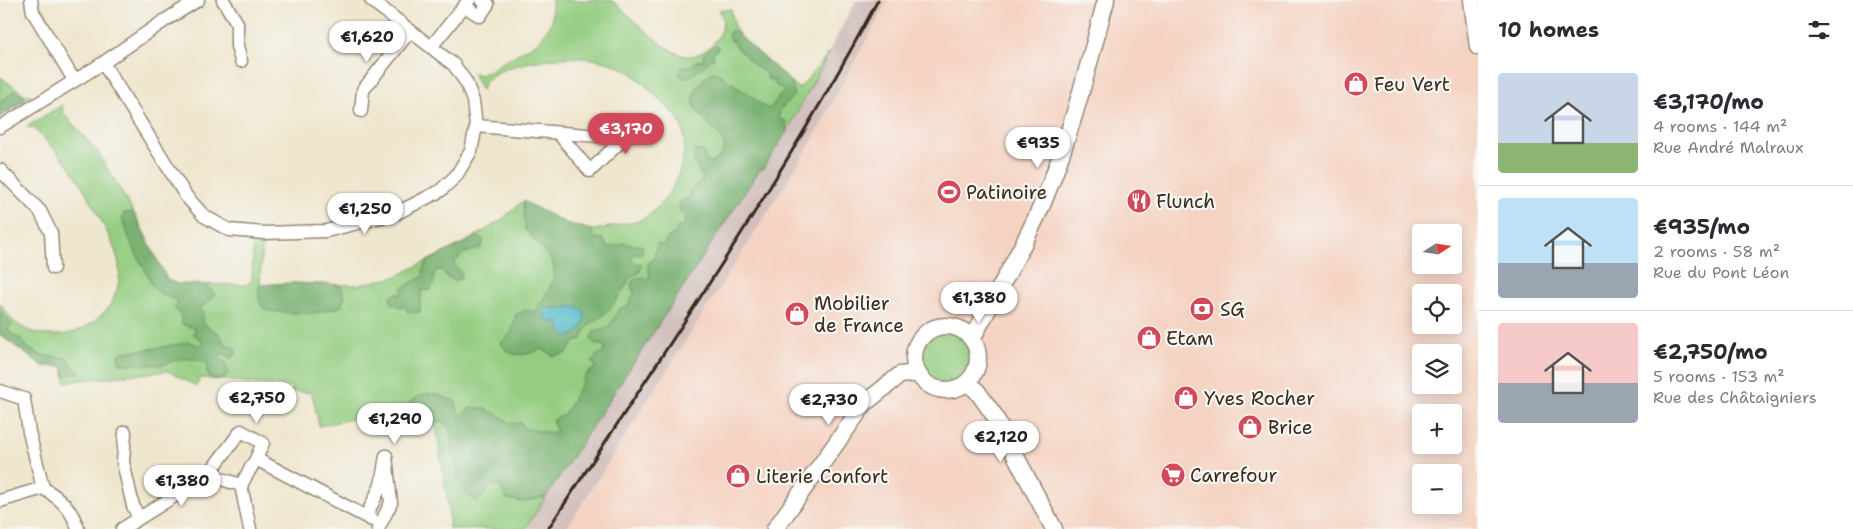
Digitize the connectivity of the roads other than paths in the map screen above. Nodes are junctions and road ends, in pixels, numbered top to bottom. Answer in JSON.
{"nodes":[{"id":1,"x":31,"y":0,"type":"edge"},
{"id":2,"x":198,"y":0,"type":"edge"},
{"id":3,"x":223,"y":0,"type":"edge"},
{"id":4,"x":371,"y":0,"type":"edge"},
{"id":5,"x":482,"y":0,"type":"edge"},
{"id":6,"x":1106,"y":0,"type":"edge"},
{"id":7,"x":1472,"y":0,"type":"edge"},
{"id":8,"x":467,"y":3,"type":"edge"},
{"id":9,"x":410,"y":31,"type":"junction"},
{"id":10,"x":1478,"y":46,"type":"edge"},
{"id":11,"x":431,"y":47,"type":"junction"},
{"id":12,"x":241,"y":61,"type":"dead end"},
{"id":13,"x":102,"y":63,"type":"junction"},
{"id":14,"x":74,"y":80,"type":"junction"},
{"id":15,"x":361,"y":111,"type":"dead end"},
{"id":16,"x":476,"y":126,"type":"junction"},
{"id":17,"x":0,"y":128,"type":"edge"},
{"id":18,"x":558,"y":133,"type":"junction"},
{"id":19,"x":0,"y":170,"type":"edge"},
{"id":20,"x":53,"y":268,"type":"dead end"},
{"id":21,"x":972,"y":338,"type":"junction"},
{"id":22,"x":918,"y":373,"type":"junction"},
{"id":23,"x":967,"y":382,"type":"junction"},
{"id":24,"x":0,"y":391,"type":"edge"},
{"id":25,"x":126,"y":432,"type":"dead end"},
{"id":26,"x":256,"y":459,"type":"junction"},
{"id":27,"x":208,"y":475,"type":"junction"},
{"id":28,"x":241,"y":484,"type":"junction"},
{"id":29,"x":43,"y":488,"type":"junction"},
{"id":30,"x":0,"y":501,"type":"edge"},
{"id":31,"x":366,"y":517,"type":"junction"},
{"id":32,"x":139,"y":518,"type":"junction"},
{"id":33,"x":379,"y":527,"type":"edge"},
{"id":34,"x":78,"y":529,"type":"edge"},
{"id":35,"x":122,"y":529,"type":"edge"},
{"id":36,"x":250,"y":529,"type":"edge"},
{"id":37,"x":775,"y":529,"type":"edge"},
{"id":38,"x":1054,"y":529,"type":"edge"}],
"edges":[{"from":1,"to":14,"type":"street"},
{"from":2,"to":13,"type":"street"},
{"from":3,"to":12,"type":"street"},
{"from":4,"to":9,"type":"street"},
{"from":5,"to":8,"type":"street"},
{"from":6,"to":21,"type":"street"},
{"from":7,"to":10,"type":"street"},
{"from":8,"to":11,"type":"street"},
{"from":9,"to":11,"type":"street"},
{"from":9,"to":15,"type":"street"},
{"from":11,"to":16,"type":"street"},
{"from":13,"to":14,"type":"street"},
{"from":13,"to":16,"type":"street"},
{"from":14,"to":17,"type":"street"},
{"from":16,"to":18,"type":"street"},
{"from":18,"to":18,"type":"street"},
{"from":19,"to":20,"type":"street"},
{"from":21,"to":22,"type":"street"},
{"from":21,"to":23,"type":"street"},
{"from":22,"to":23,"type":"street"},
{"from":22,"to":37,"type":"street"},
{"from":23,"to":38,"type":"street"},
{"from":24,"to":29,"type":"street"},
{"from":25,"to":32,"type":"street"},
{"from":26,"to":27,"type":"street"},
{"from":26,"to":28,"type":"street"},
{"from":26,"to":31,"type":"street"},
{"from":27,"to":28,"type":"street"},
{"from":27,"to":32,"type":"street"},
{"from":28,"to":36,"type":"street"},
{"from":29,"to":30,"type":"street"},
{"from":29,"to":34,"type":"street"},
{"from":31,"to":33,"type":"street"},
{"from":31,"to":33,"type":"street"},
{"from":32,"to":35,"type":"street"}]}
